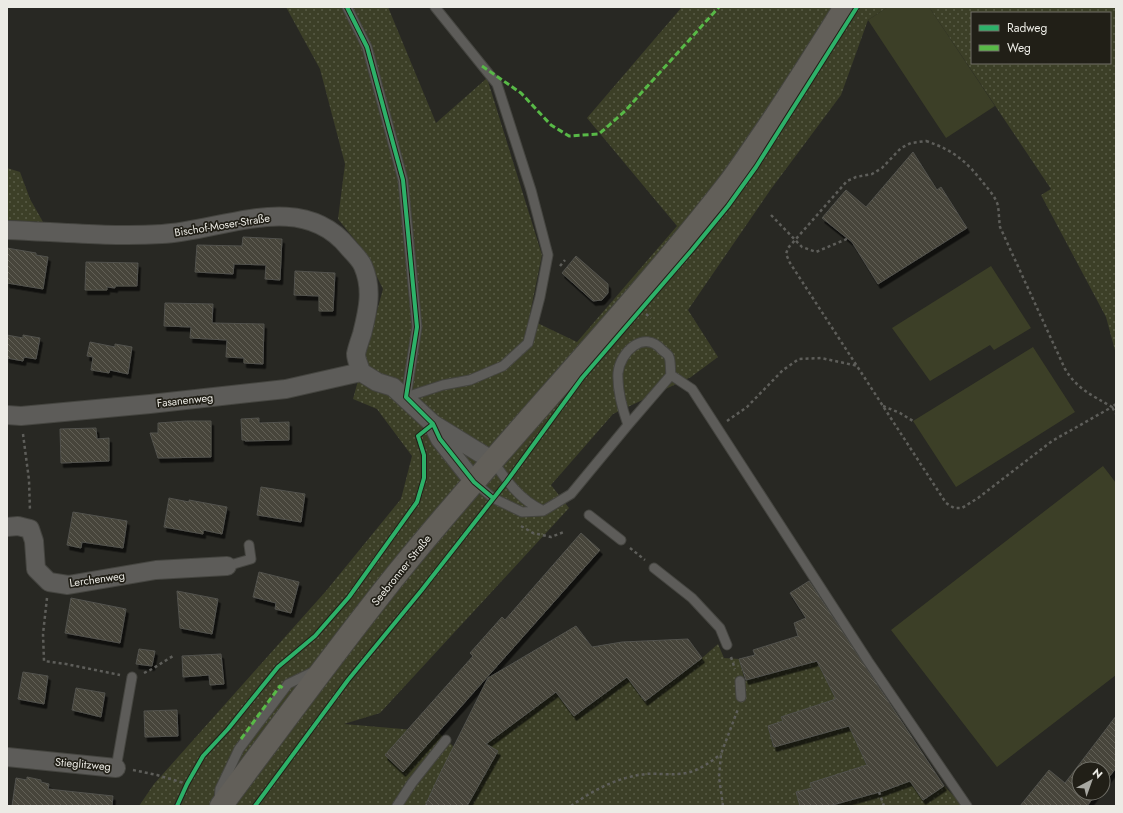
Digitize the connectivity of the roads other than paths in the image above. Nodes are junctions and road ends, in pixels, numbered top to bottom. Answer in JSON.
{"nodes":[{"id":1,"x":347,"y":7,"type":"edge"},
{"id":2,"x":434,"y":7,"type":"edge"},
{"id":3,"x":845,"y":7,"type":"edge"},
{"id":4,"x":7,"y":230,"type":"edge"},
{"id":5,"x":361,"y":372,"type":"junction"},
{"id":6,"x":671,"y":375,"type":"junction"},
{"id":7,"x":406,"y":397,"type":"junction"},
{"id":8,"x":14,"y":416,"type":"edge"},
{"id":9,"x":433,"y":424,"type":"junction"},
{"id":10,"x":628,"y":425,"type":"junction"},
{"id":11,"x":493,"y":461,"type":"junction"},
{"id":12,"x":474,"y":482,"type":"junction"},
{"id":13,"x":543,"y":511,"type":"junction"},
{"id":14,"x":589,"y":515,"type":"dead end"},
{"id":15,"x":7,"y":527,"type":"edge"},
{"id":16,"x":621,"y":540,"type":"road end"},
{"id":17,"x":249,"y":546,"type":"dead end"},
{"id":18,"x":227,"y":566,"type":"joint"},
{"id":19,"x":654,"y":568,"type":"road end"},
{"id":20,"x":727,"y":645,"type":"road end"},
{"id":21,"x":325,"y":665,"type":"junction"},
{"id":22,"x":132,"y":678,"type":"road end"},
{"id":23,"x":740,"y":681,"type":"road end"},
{"id":24,"x":741,"y":697,"type":"road end"},
{"id":25,"x":446,"y":740,"type":"dead end"},
{"id":26,"x":7,"y":757,"type":"edge"},
{"id":27,"x":116,"y":768,"type":"joint"},
{"id":28,"x":218,"y":806,"type":"edge"},
{"id":29,"x":221,"y":806,"type":"edge"},
{"id":30,"x":397,"y":806,"type":"edge"},
{"id":31,"x":967,"y":806,"type":"edge"}],
"edges":[{"from":1,"to":7,"type":"lane"},
{"from":2,"to":7,"type":"lane"},
{"from":3,"to":11,"type":"street","name":"Seebronner Straße"},
{"from":4,"to":5,"type":"street","name":"Bischof-Moser-Straße"},
{"from":5,"to":7,"type":"street"},
{"from":5,"to":8,"type":"street","name":"Fasanenweg"},
{"from":6,"to":10,"type":"lane"},
{"from":6,"to":10,"type":"lane"},
{"from":6,"to":31,"type":"lane"},
{"from":7,"to":9,"type":"street"},
{"from":9,"to":11,"type":"street"},
{"from":9,"to":12,"type":"street"},
{"from":10,"to":13,"type":"lane"},
{"from":11,"to":12,"type":"street","name":"Seebronner Straße"},
{"from":11,"to":13,"type":"lane"},
{"from":12,"to":13,"type":"lane"},
{"from":12,"to":21,"type":"street","name":"Seebronner Straße"},
{"from":14,"to":16,"type":"lane"},
{"from":15,"to":18,"type":"street","name":"Lerchenweg"},
{"from":17,"to":18,"type":"lane"},
{"from":19,"to":20,"type":"lane"},
{"from":21,"to":28,"type":"lane"},
{"from":21,"to":29,"type":"street","name":"Seebronner Straße"},
{"from":22,"to":27,"type":"lane","name":"Stieglitzweg"},
{"from":23,"to":24,"type":"lane"},
{"from":25,"to":30,"type":"lane"},
{"from":26,"to":27,"type":"street","name":"Stieglitzweg"}]}
